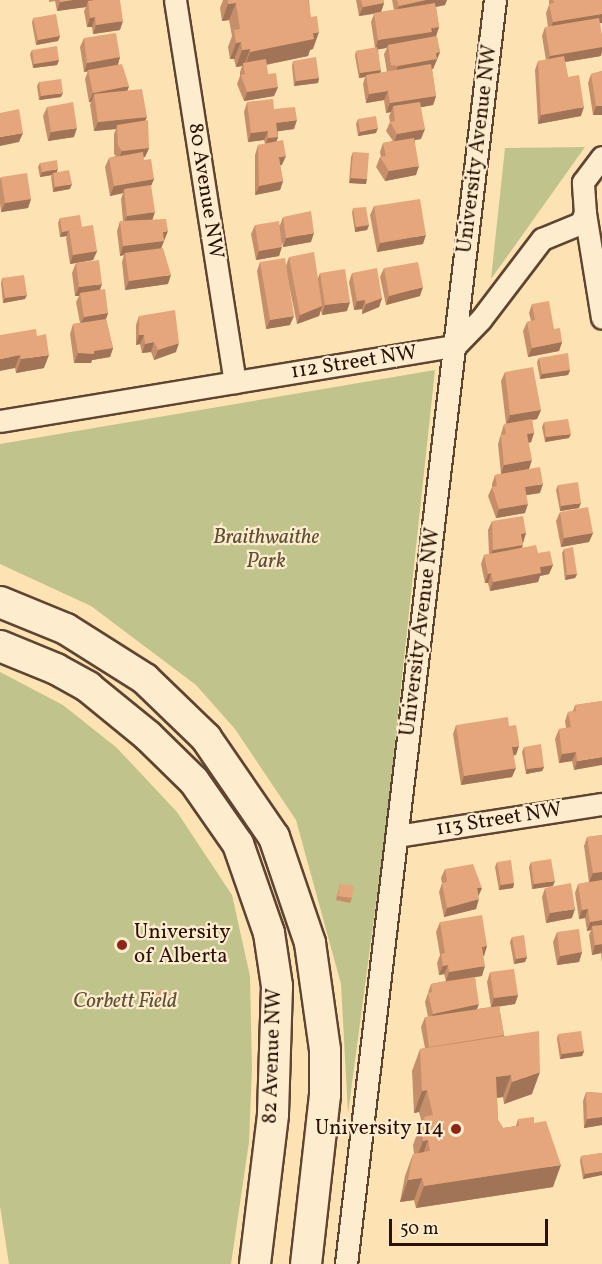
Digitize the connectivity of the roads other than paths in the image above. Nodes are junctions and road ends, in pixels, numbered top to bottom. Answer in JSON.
{"nodes":[{"id":1,"x":175,"y":0,"type":"edge"},
{"id":2,"x":495,"y":0,"type":"edge"},
{"id":3,"x":602,"y":157,"type":"edge"},
{"id":4,"x":585,"y":213,"type":"junction"},
{"id":5,"x":602,"y":318,"type":"edge"},
{"id":6,"x":455,"y":346,"type":"junction"},
{"id":7,"x":235,"y":382,"type":"junction"},
{"id":8,"x":0,"y":421,"type":"edge"},
{"id":9,"x":0,"y":602,"type":"edge"},
{"id":10,"x":0,"y":646,"type":"edge"},
{"id":11,"x":602,"y":804,"type":"edge"},
{"id":12,"x":397,"y":836,"type":"junction"},
{"id":13,"x":255,"y":1264,"type":"edge"},
{"id":14,"x":306,"y":1264,"type":"edge"},
{"id":15,"x":346,"y":1264,"type":"edge"}],
"edges":[{"from":1,"to":7,"type":"street","name":"80 Avenue NW"},
{"from":2,"to":6,"type":"street","name":"University Avenue NW"},
{"from":3,"to":4,"type":"street"},
{"from":4,"to":5,"type":"street"},
{"from":4,"to":6,"type":"street"},
{"from":6,"to":7,"type":"street","name":"112 Street NW"},
{"from":6,"to":12,"type":"street","name":"University Avenue NW"},
{"from":7,"to":8,"type":"street","name":"112 Street NW"},
{"from":9,"to":14,"type":"main road","name":"82 Avenue NW"},
{"from":10,"to":13,"type":"main road","name":"82 Avenue NW"},
{"from":11,"to":12,"type":"street","name":"113 Street NW"},
{"from":12,"to":15,"type":"street","name":"University Avenue NW"}]}
